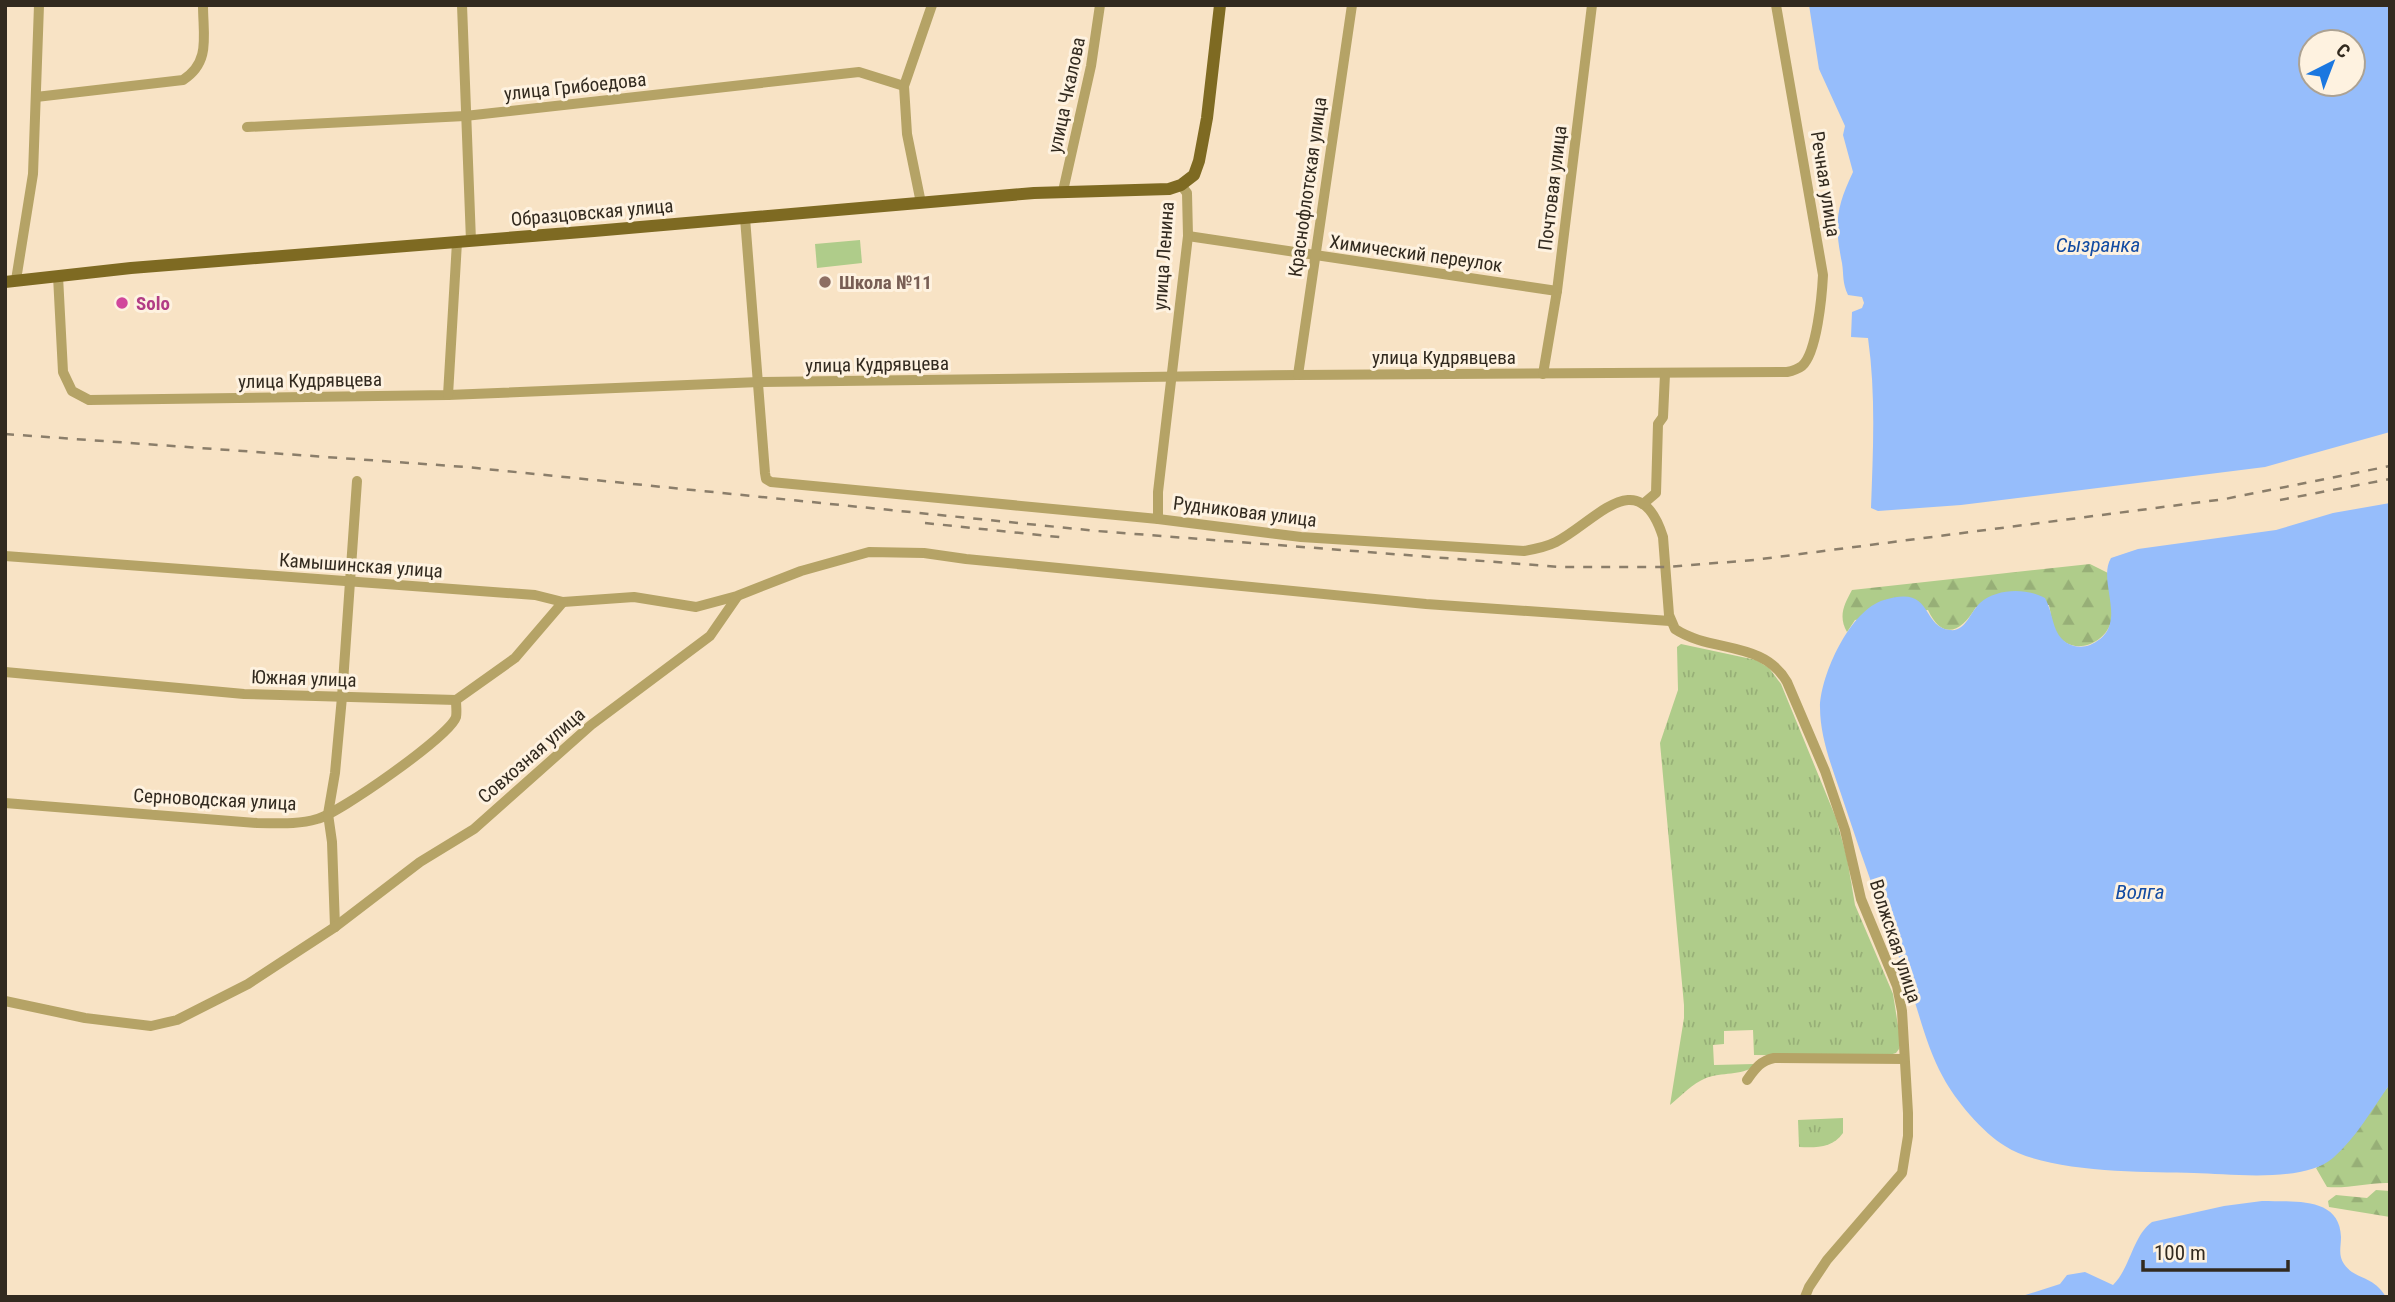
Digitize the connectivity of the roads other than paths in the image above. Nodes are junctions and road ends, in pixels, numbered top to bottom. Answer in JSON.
{"nodes":[{"id":1,"x":39,"y":5,"type":"edge"},
{"id":2,"x":203,"y":5,"type":"edge"},
{"id":3,"x":462,"y":5,"type":"edge"},
{"id":4,"x":932,"y":5,"type":"edge"},
{"id":5,"x":1100,"y":5,"type":"edge"},
{"id":6,"x":1220,"y":5,"type":"edge"},
{"id":7,"x":1352,"y":5,"type":"edge"},
{"id":8,"x":1592,"y":5,"type":"edge"},
{"id":9,"x":1776,"y":5,"type":"edge"},
{"id":10,"x":904,"y":86,"type":"junction"},
{"id":11,"x":36,"y":97,"type":"junction"},
{"id":12,"x":465,"y":116,"type":"junction"},
{"id":13,"x":247,"y":127,"type":"dead end"},
{"id":14,"x":1181,"y":185,"type":"junction"},
{"id":15,"x":1063,"y":191,"type":"junction"},
{"id":16,"x":921,"y":203,"type":"junction"},
{"id":17,"x":745,"y":218,"type":"junction"},
{"id":18,"x":1188,"y":236,"type":"junction"},
{"id":19,"x":471,"y":241,"type":"junction"},
{"id":20,"x":457,"y":242,"type":"junction"},
{"id":21,"x":1315,"y":256,"type":"junction"},
{"id":22,"x":58,"y":275,"type":"junction"},
{"id":23,"x":11,"y":281,"type":"edge"},
{"id":24,"x":1557,"y":292,"type":"junction"},
{"id":25,"x":1801,"y":366,"type":"joint"},
{"id":26,"x":1544,"y":374,"type":"junction"},
{"id":27,"x":1665,"y":374,"type":"junction"},
{"id":28,"x":1298,"y":375,"type":"junction"},
{"id":29,"x":1172,"y":378,"type":"junction"},
{"id":30,"x":759,"y":383,"type":"junction"},
{"id":31,"x":448,"y":395,"type":"junction"},
{"id":32,"x":357,"y":481,"type":"dead end"},
{"id":33,"x":1643,"y":504,"type":"junction"},
{"id":34,"x":1158,"y":519,"type":"junction"},
{"id":35,"x":5,"y":556,"type":"edge"},
{"id":36,"x":350,"y":582,"type":"junction"},
{"id":37,"x":737,"y":596,"type":"junction"},
{"id":38,"x":564,"y":602,"type":"junction"},
{"id":39,"x":1670,"y":621,"type":"junction"},
{"id":40,"x":5,"y":672,"type":"edge"},
{"id":41,"x":342,"y":697,"type":"junction"},
{"id":42,"x":456,"y":701,"type":"junction"},
{"id":43,"x":5,"y":803,"type":"edge"},
{"id":44,"x":328,"y":814,"type":"junction"},
{"id":45,"x":335,"y":928,"type":"junction"},
{"id":46,"x":5,"y":1001,"type":"edge"},
{"id":47,"x":1904,"y":1059,"type":"junction"},
{"id":48,"x":1746,"y":1080,"type":"dead end"},
{"id":49,"x":1805,"y":1297,"type":"edge"}],
"edges":[{"from":1,"to":11,"type":"street"},
{"from":2,"to":11,"type":"street"},
{"from":3,"to":12,"type":"street"},
{"from":4,"to":10,"type":"street"},
{"from":5,"to":15,"type":"street","name":"улица Чкалова"},
{"from":6,"to":14,"type":"main road","name":"улица Ленина"},
{"from":7,"to":21,"type":"street","name":"Краснофлотская улица"},
{"from":8,"to":24,"type":"street","name":"Почтовая улица"},
{"from":9,"to":25,"type":"street","name":"Речная улица"},
{"from":10,"to":12,"type":"street","name":"улица Грибоедова"},
{"from":10,"to":16,"type":"street"},
{"from":11,"to":23,"type":"street"},
{"from":12,"to":13,"type":"street","name":"улица Грибоедова"},
{"from":12,"to":19,"type":"street"},
{"from":14,"to":15,"type":"main road","name":"Образцовская улица"},
{"from":14,"to":18,"type":"street","name":"улица Ленина"},
{"from":15,"to":16,"type":"main road","name":"Образцовская улица"},
{"from":16,"to":17,"type":"main road","name":"Образцовская улица"},
{"from":17,"to":19,"type":"main road","name":"Образцовская улица"},
{"from":17,"to":30,"type":"street"},
{"from":18,"to":21,"type":"street","name":"Химический переулок"},
{"from":18,"to":29,"type":"street","name":"улица Ленина"},
{"from":19,"to":20,"type":"main road","name":"Образцовская улица"},
{"from":20,"to":22,"type":"main road","name":"Образцовская улица"},
{"from":20,"to":31,"type":"street"},
{"from":21,"to":24,"type":"street","name":"Химический переулок"},
{"from":21,"to":28,"type":"street","name":"Краснофлотская улица"},
{"from":22,"to":23,"type":"main road","name":"Образцовская улица"},
{"from":22,"to":31,"type":"street","name":"улица Кудрявцева"},
{"from":24,"to":26,"type":"street","name":"Почтовая улица"},
{"from":25,"to":27,"type":"street","name":"улица Кудрявцева"},
{"from":26,"to":27,"type":"street","name":"улица Кудрявцева"},
{"from":26,"to":28,"type":"street","name":"улица Кудрявцева"},
{"from":27,"to":33,"type":"street"},
{"from":28,"to":29,"type":"street","name":"улица Кудрявцева"},
{"from":29,"to":30,"type":"street","name":"улица Кудрявцева"},
{"from":29,"to":34,"type":"street","name":"улица Ленина"},
{"from":30,"to":31,"type":"street","name":"улица Кудрявцева"},
{"from":30,"to":34,"type":"street","name":"Рудниковая улица"},
{"from":32,"to":36,"type":"street"},
{"from":33,"to":34,"type":"street","name":"Рудниковая улица"},
{"from":33,"to":39,"type":"street"},
{"from":35,"to":36,"type":"street","name":"Камышинская улица"},
{"from":36,"to":38,"type":"street","name":"Камышинская улица"},
{"from":36,"to":41,"type":"street"},
{"from":37,"to":38,"type":"street","name":"Камышинская улица"},
{"from":37,"to":39,"type":"street","name":"Камышинская улица"},
{"from":37,"to":45,"type":"street","name":"Совхозная улица"},
{"from":38,"to":42,"type":"street"},
{"from":39,"to":47,"type":"street","name":"Волжская улица"},
{"from":40,"to":41,"type":"street","name":"Южная улица"},
{"from":41,"to":42,"type":"street","name":"Южная улица"},
{"from":41,"to":44,"type":"street"},
{"from":42,"to":44,"type":"street","name":"Серноводская улица"},
{"from":43,"to":44,"type":"street","name":"Серноводская улица"},
{"from":44,"to":45,"type":"street"},
{"from":45,"to":46,"type":"street","name":"Совхозная улица"},
{"from":47,"to":48,"type":"street"},
{"from":47,"to":49,"type":"street","name":"Волжская улица"}]}
